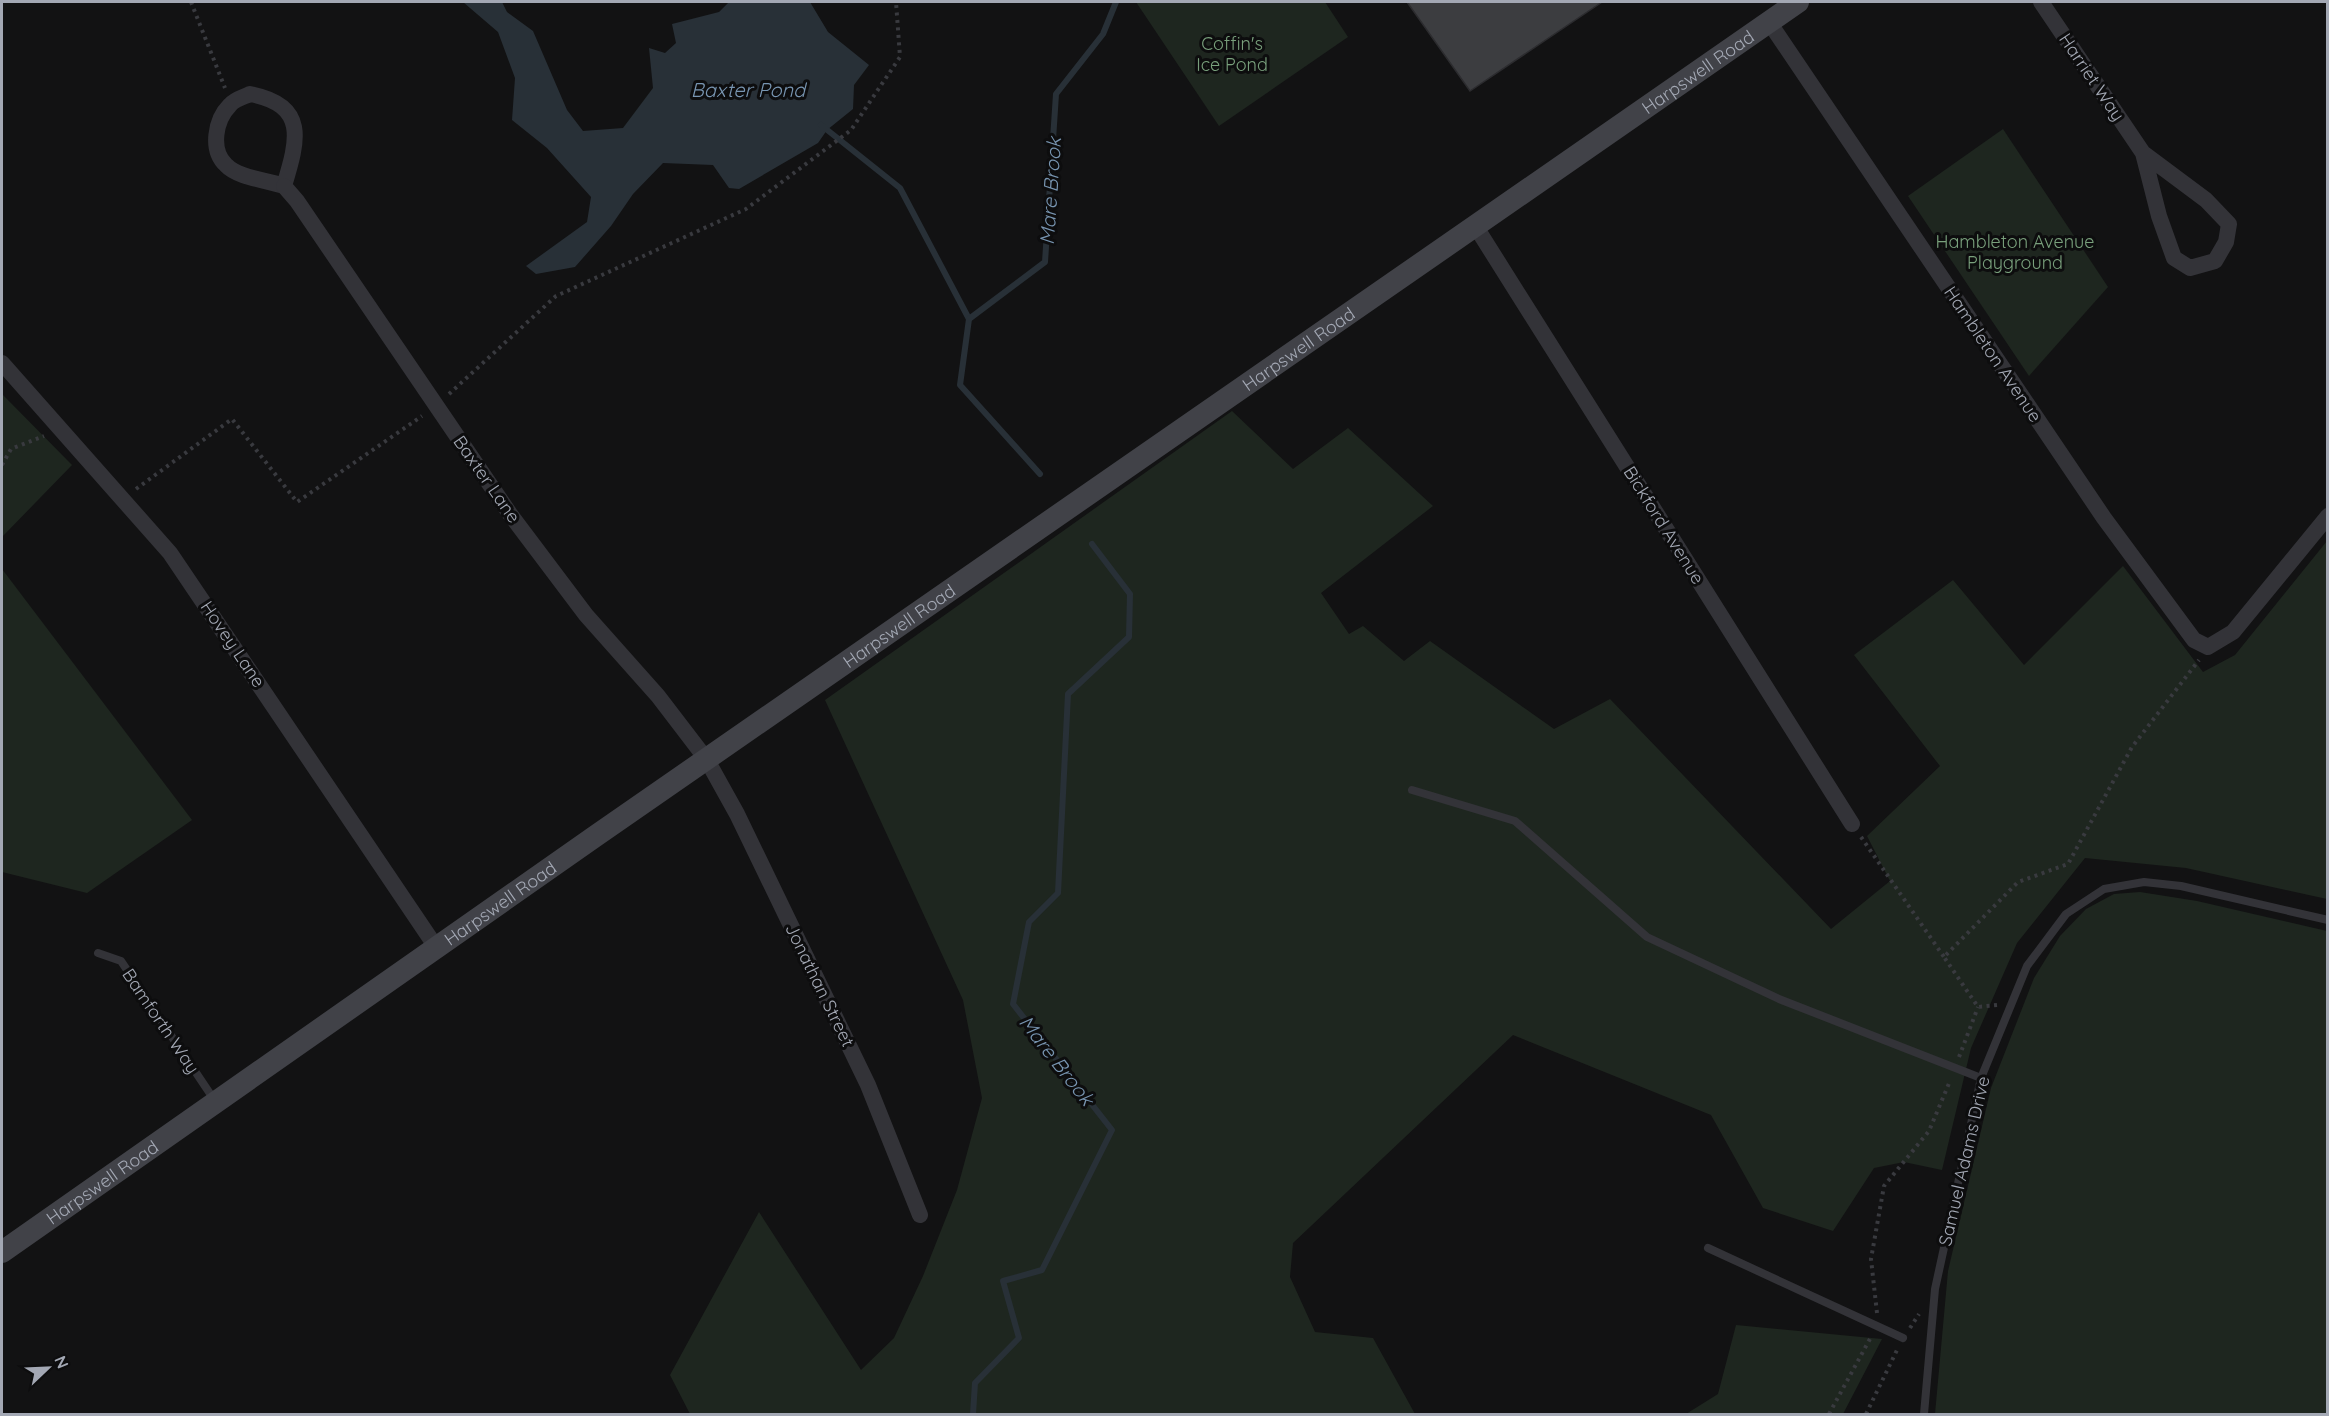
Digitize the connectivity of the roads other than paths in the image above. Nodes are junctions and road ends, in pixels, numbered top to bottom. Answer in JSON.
{"nodes":[{"id":1,"x":1798,"y":2,"type":"edge"},
{"id":2,"x":2041,"y":2,"type":"edge"},
{"id":3,"x":1769,"y":22,"type":"junction"},
{"id":4,"x":2143,"y":153,"type":"junction"},
{"id":5,"x":284,"y":186,"type":"junction"},
{"id":6,"x":1476,"y":227,"type":"junction"},
{"id":7,"x":2,"y":363,"type":"edge"},
{"id":8,"x":2328,"y":516,"type":"edge"},
{"id":9,"x":707,"y":760,"type":"junction"},
{"id":10,"x":1412,"y":790,"type":"dead end"},
{"id":11,"x":1852,"y":824,"type":"road end"},
{"id":12,"x":2328,"y":920,"type":"edge"},
{"id":13,"x":436,"y":947,"type":"junction"},
{"id":14,"x":98,"y":952,"type":"dead end"},
{"id":15,"x":1981,"y":1078,"type":"junction"},
{"id":16,"x":216,"y":1101,"type":"junction"},
{"id":17,"x":920,"y":1215,"type":"dead end"},
{"id":18,"x":1708,"y":1248,"type":"dead end"},
{"id":19,"x":2,"y":1252,"type":"edge"},
{"id":20,"x":1903,"y":1338,"type":"dead end"},
{"id":21,"x":1924,"y":1414,"type":"edge"}],
"edges":[{"from":1,"to":3,"type":"main road","name":"Harpswell Road"},
{"from":2,"to":4,"type":"street","name":"Harriet Way"},
{"from":3,"to":6,"type":"main road","name":"Harpswell Road"},
{"from":3,"to":8,"type":"street","name":"Hambleton Avenue"},
{"from":4,"to":4,"type":"street","name":"Harriet Way"},
{"from":5,"to":5,"type":"street"},
{"from":5,"to":9,"type":"street","name":"Baxter Lane"},
{"from":6,"to":9,"type":"main road","name":"Harpswell Road"},
{"from":6,"to":11,"type":"street","name":"Bickford Avenue"},
{"from":7,"to":13,"type":"street","name":"Hovey Lane"},
{"from":9,"to":13,"type":"main road","name":"Harpswell Road"},
{"from":9,"to":17,"type":"street","name":"Jonathan Street"},
{"from":10,"to":15,"type":"lane"},
{"from":12,"to":15,"type":"lane","name":"Samuel Adams Drive"},
{"from":13,"to":16,"type":"main road","name":"Harpswell Road"},
{"from":14,"to":16,"type":"lane","name":"Bamforth Way"},
{"from":15,"to":21,"type":"lane","name":"Samuel Adams Drive"},
{"from":16,"to":19,"type":"main road","name":"Harpswell Road"},
{"from":18,"to":20,"type":"lane"}]}
